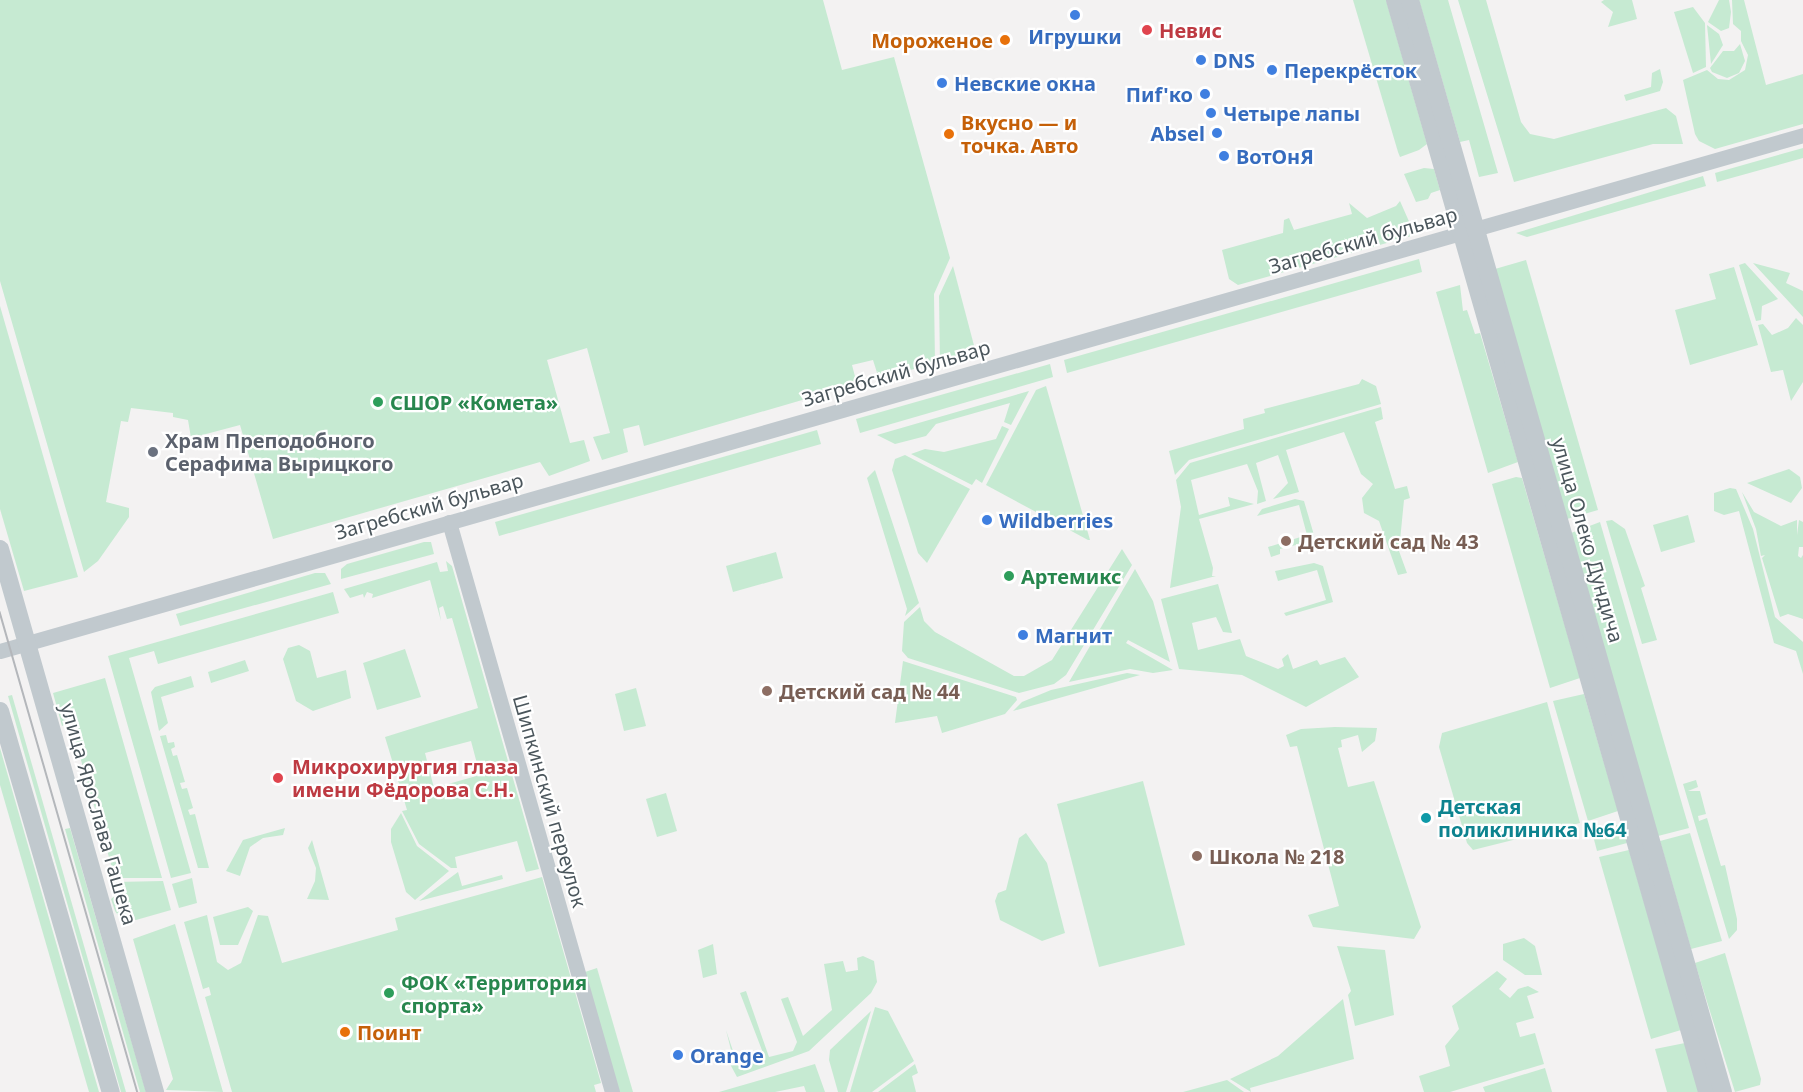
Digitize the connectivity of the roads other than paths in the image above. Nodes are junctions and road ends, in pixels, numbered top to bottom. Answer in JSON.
{"nodes":[{"id":1,"x":1395,"y":0,"type":"edge"},
{"id":2,"x":1410,"y":0,"type":"edge"},
{"id":3,"x":1803,"y":135,"type":"edge"},
{"id":4,"x":1469,"y":232,"type":"junction"},
{"id":5,"x":449,"y":522,"type":"junction"},
{"id":6,"x":0,"y":549,"type":"edge"},
{"id":7,"x":27,"y":643,"type":"junction"},
{"id":8,"x":0,"y":651,"type":"edge"},
{"id":9,"x":0,"y":711,"type":"edge"},
{"id":10,"x":111,"y":1092,"type":"edge"},
{"id":11,"x":154,"y":1092,"type":"edge"},
{"id":12,"x":612,"y":1092,"type":"edge"},
{"id":13,"x":1707,"y":1092,"type":"edge"},
{"id":14,"x":1723,"y":1092,"type":"edge"}],
"edges":[{"from":1,"to":4,"type":"street","name":"улица Олеко Дундича"},
{"from":2,"to":4,"type":"street","name":"улица Олеко Дундича"},
{"from":3,"to":4,"type":"street","name":"Загребский бульвар"},
{"from":4,"to":5,"type":"street","name":"Загребский бульвар"},
{"from":4,"to":13,"type":"street","name":"улица Олеко Дундича"},
{"from":4,"to":14,"type":"street","name":"улица Олеко Дундича"},
{"from":5,"to":7,"type":"street","name":"Загребский бульвар"},
{"from":5,"to":12,"type":"street","name":"Шипкинский переулок"},
{"from":6,"to":7,"type":"street","name":"улица Ярослава Гашека"},
{"from":7,"to":8,"type":"street","name":"Загребский бульвар"},
{"from":7,"to":11,"type":"street","name":"улица Ярослава Гашека"},
{"from":9,"to":10,"type":"street"}]}
